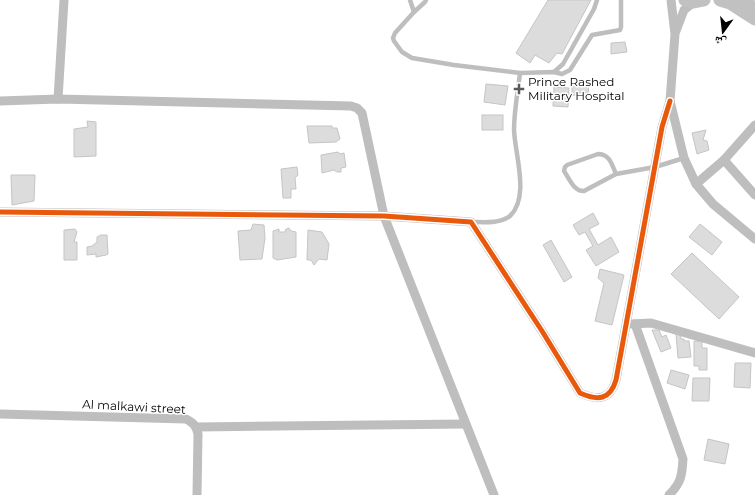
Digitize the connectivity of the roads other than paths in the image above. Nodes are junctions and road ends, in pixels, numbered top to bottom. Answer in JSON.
{"nodes":[{"id":1,"x":64,"y":0,"type":"edge"},
{"id":2,"x":410,"y":0,"type":"edge"},
{"id":3,"x":426,"y":0,"type":"edge"},
{"id":4,"x":597,"y":0,"type":"edge"},
{"id":5,"x":621,"y":0,"type":"edge"},
{"id":6,"x":671,"y":0,"type":"edge"},
{"id":7,"x":699,"y":0,"type":"edge"},
{"id":8,"x":720,"y":0,"type":"edge"},
{"id":9,"x":743,"y":0,"type":"edge"},
{"id":10,"x":755,"y":9,"type":"edge"},
{"id":11,"x":414,"y":12,"type":"junction"},
{"id":12,"x":755,"y":19,"type":"edge"},
{"id":13,"x":675,"y":34,"type":"junction"},
{"id":14,"x":554,"y":72,"type":"junction"},
{"id":15,"x":520,"y":73,"type":"junction"},
{"id":16,"x":58,"y":99,"type":"junction"},
{"id":17,"x":0,"y":101,"type":"edge"},
{"id":18,"x":670,"y":101,"type":"junction"},
{"id":19,"x":755,"y":125,"type":"edge"},
{"id":20,"x":684,"y":158,"type":"junction"},
{"id":21,"x":724,"y":160,"type":"junction"},
{"id":22,"x":656,"y":167,"type":"junction"},
{"id":23,"x":616,"y":174,"type":"junction"},
{"id":24,"x":696,"y":184,"type":"junction"},
{"id":25,"x":755,"y":195,"type":"edge"},
{"id":26,"x":0,"y":212,"type":"edge"},
{"id":27,"x":384,"y":216,"type":"junction"},
{"id":28,"x":471,"y":222,"type":"junction"},
{"id":29,"x":755,"y":239,"type":"edge"},
{"id":30,"x":631,"y":324,"type":"junction"},
{"id":31,"x":755,"y":353,"type":"edge"},
{"id":32,"x":0,"y":414,"type":"edge"},
{"id":33,"x":466,"y":424,"type":"junction"},
{"id":34,"x":196,"y":427,"type":"junction"},
{"id":35,"x":197,"y":495,"type":"edge"},
{"id":36,"x":494,"y":495,"type":"edge"},
{"id":37,"x":669,"y":495,"type":"edge"}],
"edges":[{"from":1,"to":16,"type":"street"},
{"from":2,"to":11,"type":"lane"},
{"from":3,"to":11,"type":"lane"},
{"from":4,"to":14,"type":"lane"},
{"from":5,"to":14,"type":"lane"},
{"from":6,"to":13,"type":"street"},
{"from":7,"to":13,"type":"street"},
{"from":8,"to":12,"type":"street"},
{"from":9,"to":10,"type":"street"},
{"from":11,"to":15,"type":"lane"},
{"from":13,"to":18,"type":"street"},
{"from":14,"to":15,"type":"lane"},
{"from":15,"to":28,"type":"lane"},
{"from":16,"to":17,"type":"street"},
{"from":16,"to":27,"type":"street"},
{"from":18,"to":20,"type":"street"},
{"from":18,"to":22,"type":"street"},
{"from":19,"to":21,"type":"street"},
{"from":20,"to":22,"type":"lane"},
{"from":20,"to":24,"type":"street"},
{"from":21,"to":24,"type":"street"},
{"from":21,"to":25,"type":"street"},
{"from":22,"to":23,"type":"lane"},
{"from":22,"to":30,"type":"street"},
{"from":23,"to":23,"type":"lane"},
{"from":24,"to":29,"type":"street"},
{"from":26,"to":27,"type":"street"},
{"from":27,"to":28,"type":"street"},
{"from":27,"to":33,"type":"street"},
{"from":28,"to":30,"type":"street"},
{"from":30,"to":31,"type":"street"},
{"from":30,"to":37,"type":"street"},
{"from":32,"to":34,"type":"street","name":"Al malkawi street"},
{"from":33,"to":34,"type":"street"},
{"from":33,"to":36,"type":"street"},
{"from":34,"to":35,"type":"street","name":"Al malkawi street"}]}
